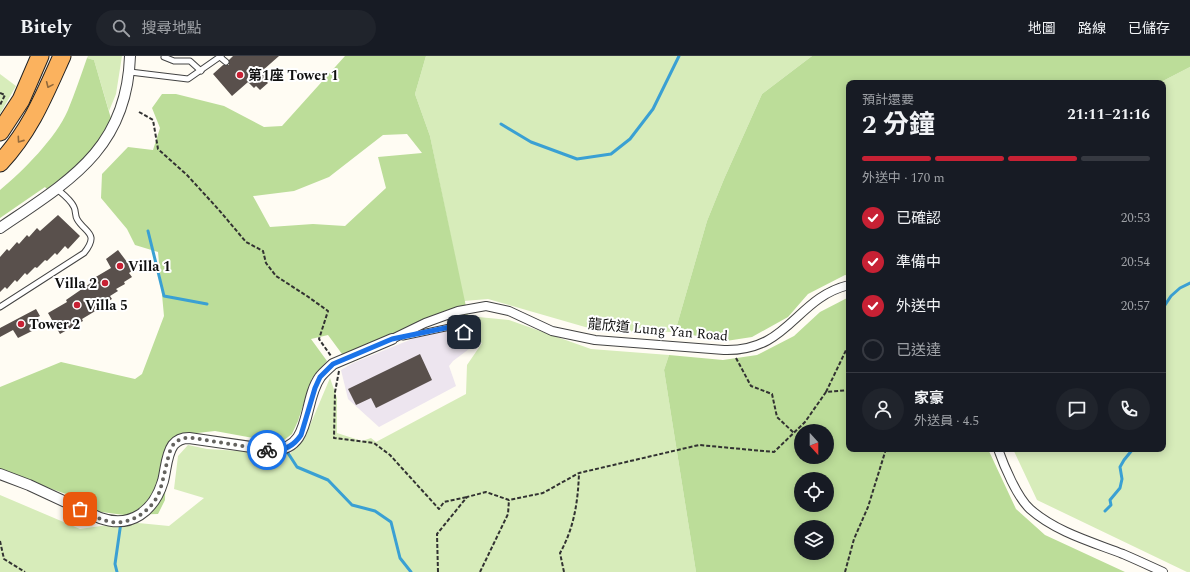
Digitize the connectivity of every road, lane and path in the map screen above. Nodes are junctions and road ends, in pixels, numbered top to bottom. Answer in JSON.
{"nodes":[{"id":1,"x":40,"y":56,"type":"edge"},
{"id":2,"x":62,"y":56,"type":"edge"},
{"id":3,"x":130,"y":56,"type":"edge"},
{"id":4,"x":221,"y":56,"type":"edge"},
{"id":5,"x":164,"y":57,"type":"dead end"},
{"id":6,"x":226,"y":62,"type":"dead end"},
{"id":7,"x":201,"y":71,"type":"junction"},
{"id":8,"x":130,"y":72,"type":"junction"},
{"id":9,"x":0,"y":93,"type":"edge"},
{"id":10,"x":0,"y":105,"type":"edge"},
{"id":11,"x":139,"y":112,"type":"dead end"},
{"id":12,"x":0,"y":132,"type":"edge"},
{"id":13,"x":0,"y":163,"type":"edge"},
{"id":14,"x":57,"y":189,"type":"junction"},
{"id":15,"x":0,"y":228,"type":"edge"},
{"id":16,"x":846,"y":286,"type":"edge"},
{"id":17,"x":0,"y":307,"type":"edge"},
{"id":18,"x":464,"y":332,"type":"dead end"},
{"id":19,"x":392,"y":339,"type":"junction"},
{"id":20,"x":732,"y":350,"type":"junction"},
{"id":21,"x":846,"y":350,"type":"edge"},
{"id":22,"x":332,"y":360,"type":"junction"},
{"id":23,"x":846,"y":390,"type":"edge"},
{"id":24,"x":826,"y":392,"type":"junction"},
{"id":25,"x":803,"y":424,"type":"edge"},
{"id":26,"x":794,"y":432,"type":"joint"},
{"id":27,"x":885,"y":452,"type":"edge"},
{"id":28,"x":999,"y":452,"type":"edge"},
{"id":29,"x":579,"y":473,"type":"junction"},
{"id":30,"x":0,"y":474,"type":"edge"},
{"id":31,"x":467,"y":497,"type":"junction"},
{"id":32,"x":509,"y":500,"type":"junction"},
{"id":33,"x":0,"y":541,"type":"edge"},
{"id":34,"x":25,"y":572,"type":"edge"},
{"id":35,"x":438,"y":572,"type":"edge"},
{"id":36,"x":480,"y":572,"type":"edge"},
{"id":37,"x":564,"y":572,"type":"edge"},
{"id":38,"x":845,"y":572,"type":"edge"},
{"id":39,"x":1163,"y":572,"type":"edge"}],
"edges":[{"from":1,"to":12,"type":"highway"},
{"from":2,"to":13,"type":"highway","one_way":true},
{"from":3,"to":8,"type":"street"},
{"from":4,"to":6,"type":"lane"},
{"from":4,"to":7,"type":"lane"},
{"from":5,"to":7,"type":"lane"},
{"from":7,"to":8,"type":"lane"},
{"from":8,"to":14,"type":"street"},
{"from":9,"to":10,"type":"path"},
{"from":11,"to":22,"type":"path"},
{"from":14,"to":15,"type":"street"},
{"from":14,"to":17,"type":"lane"},
{"from":16,"to":20,"type":"street","name":"龍欣道 Lung Yan Road"},
{"from":18,"to":19,"type":"lane"},
{"from":19,"to":20,"type":"street","name":"龍欣道 Lung Yan Road"},
{"from":19,"to":22,"type":"street","name":"龍欣道 Lung Yan Road"},
{"from":20,"to":26,"type":"path"},
{"from":21,"to":24,"type":"path"},
{"from":22,"to":30,"type":"street","name":"龍欣道 Lung Yan Road"},
{"from":22,"to":31,"type":"path"},
{"from":23,"to":24,"type":"path"},
{"from":24,"to":25,"type":"path"},
{"from":26,"to":29,"type":"path"},
{"from":27,"to":38,"type":"path"},
{"from":28,"to":39,"type":"street"},
{"from":29,"to":32,"type":"path"},
{"from":29,"to":37,"type":"path"},
{"from":31,"to":32,"type":"path"},
{"from":31,"to":35,"type":"path"},
{"from":32,"to":36,"type":"path"},
{"from":33,"to":34,"type":"path"}]}
